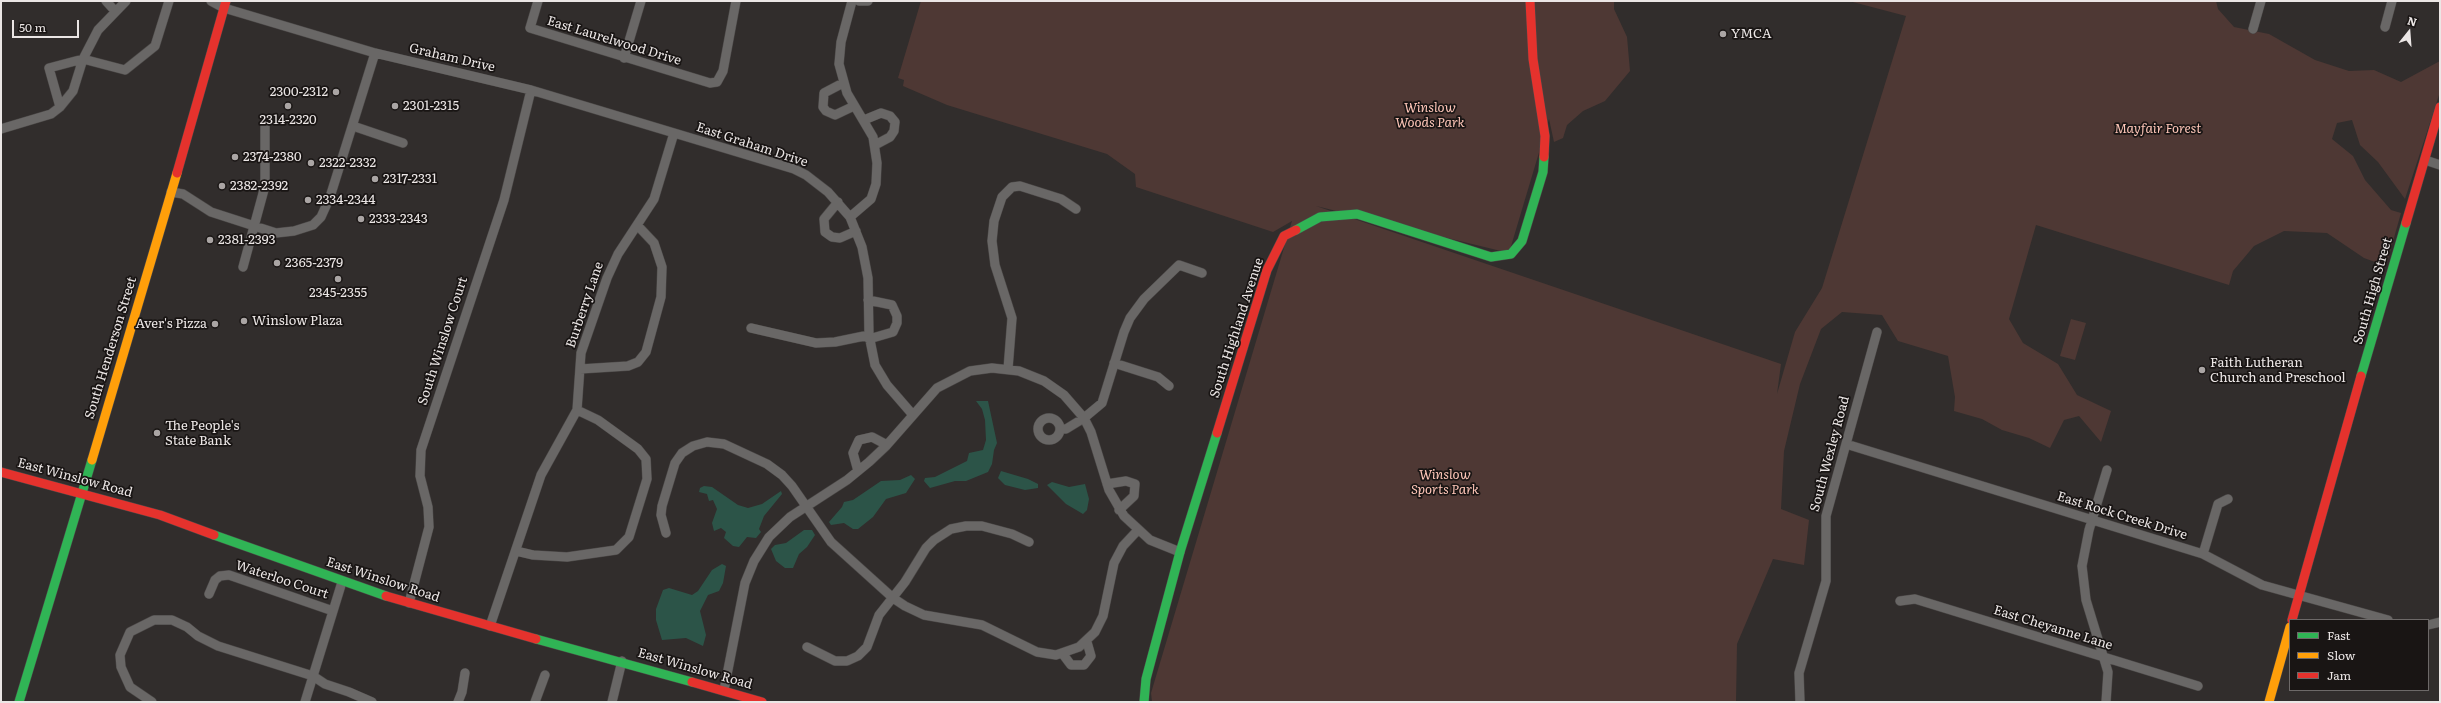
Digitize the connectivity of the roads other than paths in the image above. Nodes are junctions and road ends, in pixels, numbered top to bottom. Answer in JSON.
{"nodes":[{"id":1,"x":106,"y":1,"type":"edge"},
{"id":2,"x":126,"y":1,"type":"edge"},
{"id":3,"x":170,"y":1,"type":"edge"},
{"id":4,"x":211,"y":1,"type":"edge"},
{"id":5,"x":538,"y":1,"type":"edge"},
{"id":6,"x":641,"y":1,"type":"edge"},
{"id":7,"x":736,"y":1,"type":"edge"},
{"id":8,"x":852,"y":1,"type":"edge"},
{"id":9,"x":859,"y":1,"type":"edge"},
{"id":10,"x":868,"y":1,"type":"edge"},
{"id":11,"x":1530,"y":1,"type":"edge"},
{"id":12,"x":2261,"y":1,"type":"edge"},
{"id":13,"x":2392,"y":1,"type":"edge"},
{"id":14,"x":225,"y":4,"type":"edge"},
{"id":15,"x":115,"y":11,"type":"junction"},
{"id":16,"x":2385,"y":27,"type":"dead end"},
{"id":17,"x":2253,"y":29,"type":"dead end"},
{"id":18,"x":375,"y":53,"type":"junction"},
{"id":19,"x":624,"y":58,"type":"junction"},
{"id":20,"x":83,"y":59,"type":"junction"},
{"id":21,"x":843,"y":83,"type":"junction"},
{"id":22,"x":531,"y":90,"type":"junction"},
{"id":23,"x":854,"y":106,"type":"junction"},
{"id":24,"x":60,"y":107,"type":"junction"},
{"id":25,"x":2440,"y":107,"type":"edge"},
{"id":26,"x":864,"y":120,"type":"junction"},
{"id":27,"x":265,"y":126,"type":"dead end"},
{"id":28,"x":353,"y":126,"type":"junction"},
{"id":29,"x":1,"y":129,"type":"edge"},
{"id":30,"x":674,"y":133,"type":"junction"},
{"id":31,"x":403,"y":143,"type":"dead end"},
{"id":32,"x":875,"y":145,"type":"junction"},
{"id":33,"x":2425,"y":160,"type":"junction"},
{"id":34,"x":2440,"y":165,"type":"edge"},
{"id":35,"x":171,"y":192,"type":"junction"},
{"id":36,"x":838,"y":202,"type":"junction"},
{"id":37,"x":1076,"y":209,"type":"dead end"},
{"id":38,"x":850,"y":217,"type":"junction"},
{"id":39,"x":255,"y":226,"type":"junction"},
{"id":40,"x":638,"y":226,"type":"junction"},
{"id":41,"x":856,"y":231,"type":"junction"},
{"id":42,"x":243,"y":267,"type":"dead end"},
{"id":43,"x":1202,"y":273,"type":"dead end"},
{"id":44,"x":868,"y":300,"type":"junction"},
{"id":45,"x":751,"y":328,"type":"dead end"},
{"id":46,"x":1877,"y":332,"type":"dead end"},
{"id":47,"x":869,"y":337,"type":"junction"},
{"id":48,"x":1114,"y":363,"type":"junction"},
{"id":49,"x":580,"y":369,"type":"junction"},
{"id":50,"x":1008,"y":369,"type":"junction"},
{"id":51,"x":1169,"y":386,"type":"dead end"},
{"id":52,"x":577,"y":410,"type":"junction"},
{"id":53,"x":912,"y":415,"type":"junction"},
{"id":54,"x":1084,"y":418,"type":"junction"},
{"id":55,"x":1060,"y":429,"type":"dead end"},
{"id":56,"x":1846,"y":444,"type":"junction"},
{"id":57,"x":887,"y":445,"type":"junction"},
{"id":58,"x":2107,"y":470,"type":"dead end"},
{"id":59,"x":858,"y":471,"type":"junction"},
{"id":60,"x":1,"y":472,"type":"edge"},
{"id":61,"x":1107,"y":484,"type":"junction"},
{"id":62,"x":80,"y":493,"type":"junction"},
{"id":63,"x":2228,"y":499,"type":"dead end"},
{"id":64,"x":807,"y":506,"type":"junction"},
{"id":65,"x":1119,"y":510,"type":"junction"},
{"id":66,"x":2092,"y":521,"type":"junction"},
{"id":67,"x":1137,"y":530,"type":"junction"},
{"id":68,"x":666,"y":533,"type":"dead end"},
{"id":69,"x":1029,"y":542,"type":"dead end"},
{"id":70,"x":516,"y":551,"type":"junction"},
{"id":71,"x":1180,"y":552,"type":"junction"},
{"id":72,"x":2203,"y":554,"type":"junction"},
{"id":73,"x":342,"y":582,"type":"junction"},
{"id":74,"x":209,"y":594,"type":"dead end"},
{"id":75,"x":2299,"y":596,"type":"junction"},
{"id":76,"x":893,"y":598,"type":"junction"},
{"id":77,"x":1900,"y":601,"type":"dead end"},
{"id":78,"x":410,"y":603,"type":"junction"},
{"id":79,"x":333,"y":611,"type":"junction"},
{"id":80,"x":2292,"y":619,"type":"edge"},
{"id":81,"x":2384,"y":619,"type":"edge"},
{"id":82,"x":2440,"y":622,"type":"edge"},
{"id":83,"x":2429,"y":625,"type":"edge"},
{"id":84,"x":490,"y":626,"type":"junction"},
{"id":85,"x":2289,"y":632,"type":"edge"},
{"id":86,"x":1087,"y":642,"type":"junction"},
{"id":87,"x":807,"y":647,"type":"dead end"},
{"id":88,"x":1062,"y":653,"type":"junction"},
{"id":89,"x":2103,"y":657,"type":"junction"},
{"id":90,"x":622,"y":661,"type":"junction"},
{"id":91,"x":465,"y":673,"type":"dead end"},
{"id":92,"x":545,"y":675,"type":"dead end"},
{"id":93,"x":313,"y":676,"type":"junction"},
{"id":94,"x":2198,"y":686,"type":"dead end"},
{"id":95,"x":724,"y":690,"type":"junction"},
{"id":96,"x":19,"y":702,"type":"edge"},
{"id":97,"x":152,"y":702,"type":"edge"},
{"id":98,"x":305,"y":702,"type":"edge"},
{"id":99,"x":372,"y":702,"type":"edge"},
{"id":100,"x":458,"y":702,"type":"edge"},
{"id":101,"x":535,"y":702,"type":"edge"},
{"id":102,"x":612,"y":702,"type":"edge"},
{"id":103,"x":762,"y":702,"type":"edge"},
{"id":104,"x":1144,"y":702,"type":"edge"},
{"id":105,"x":1800,"y":702,"type":"edge"},
{"id":106,"x":2106,"y":702,"type":"edge"},
{"id":107,"x":2269,"y":702,"type":"edge"}],
"edges":[{"from":1,"to":15,"type":"street"},
{"from":2,"to":15,"type":"street"},
{"from":3,"to":20,"type":"street"},
{"from":4,"to":14,"type":"street","name":"Graham Drive"},
{"from":5,"to":19,"type":"street","name":"East Laurelwood Drive"},
{"from":6,"to":19,"type":"street"},
{"from":7,"to":19,"type":"street","name":"East Laurelwood Drive"},
{"from":8,"to":21,"type":"street"},
{"from":9,"to":10,"type":"street"},
{"from":11,"to":71,"type":"street","name":"South Highland Avenue"},
{"from":12,"to":17,"type":"street"},
{"from":13,"to":16,"type":"street"},
{"from":14,"to":18,"type":"street","name":"Graham Drive"},
{"from":14,"to":35,"type":"street","name":"South Henderson Street"},
{"from":15,"to":20,"type":"street"},
{"from":18,"to":22,"type":"street","name":"Graham Drive"},
{"from":18,"to":28,"type":"street"},
{"from":20,"to":24,"type":"street"},
{"from":20,"to":24,"type":"street"},
{"from":21,"to":23,"type":"street"},
{"from":21,"to":23,"type":"street"},
{"from":22,"to":30,"type":"street","name":"Graham Drive"},
{"from":22,"to":78,"type":"street","name":"South Winslow Court"},
{"from":23,"to":26,"type":"street"},
{"from":24,"to":29,"type":"street"},
{"from":25,"to":33,"type":"street","name":"South High Street"},
{"from":26,"to":32,"type":"street"},
{"from":26,"to":32,"type":"street"},
{"from":27,"to":39,"type":"street"},
{"from":28,"to":31,"type":"street"},
{"from":28,"to":39,"type":"street"},
{"from":30,"to":36,"type":"street","name":"East Graham Drive"},
{"from":30,"to":40,"type":"street","name":"Burberry Lane"},
{"from":32,"to":38,"type":"street"},
{"from":33,"to":34,"type":"street"},
{"from":33,"to":75,"type":"street","name":"South High Street"},
{"from":35,"to":39,"type":"street"},
{"from":35,"to":62,"type":"street","name":"South Henderson Street"},
{"from":36,"to":38,"type":"street","name":"East Graham Drive"},
{"from":36,"to":41,"type":"street"},
{"from":37,"to":50,"type":"street"},
{"from":38,"to":41,"type":"street","name":"East Graham Drive"},
{"from":39,"to":42,"type":"street"},
{"from":40,"to":49,"type":"street","name":"Burberry Lane"},
{"from":40,"to":49,"type":"street"},
{"from":41,"to":44,"type":"street","name":"East Graham Drive"},
{"from":43,"to":48,"type":"street"},
{"from":44,"to":47,"type":"street","name":"East Graham Drive"},
{"from":44,"to":47,"type":"street"},
{"from":45,"to":47,"type":"street"},
{"from":46,"to":56,"type":"street","name":"South Wexley Road"},
{"from":47,"to":53,"type":"street","name":"East Graham Drive"},
{"from":48,"to":51,"type":"street"},
{"from":48,"to":54,"type":"street"},
{"from":49,"to":52,"type":"street","name":"Burberry Lane"},
{"from":50,"to":53,"type":"street"},
{"from":50,"to":54,"type":"street"},
{"from":52,"to":70,"type":"street","name":"Burberry Lane"},
{"from":52,"to":70,"type":"street"},
{"from":53,"to":57,"type":"street"},
{"from":54,"to":55,"type":"street"},
{"from":54,"to":61,"type":"street"},
{"from":56,"to":66,"type":"street","name":"East Rock Creek Drive"},
{"from":56,"to":105,"type":"street","name":"South Wexley Road"},
{"from":57,"to":59,"type":"street"},
{"from":57,"to":59,"type":"street"},
{"from":58,"to":66,"type":"street"},
{"from":59,"to":64,"type":"street"},
{"from":60,"to":62,"type":"street","name":"East Winslow Road"},
{"from":61,"to":65,"type":"street"},
{"from":61,"to":65,"type":"street"},
{"from":62,"to":73,"type":"street","name":"East Winslow Road"},
{"from":62,"to":96,"type":"street","name":"South Henderson Street"},
{"from":63,"to":72,"type":"street"},
{"from":64,"to":68,"type":"street"},
{"from":64,"to":76,"type":"street"},
{"from":64,"to":95,"type":"street"},
{"from":65,"to":67,"type":"street"},
{"from":66,"to":72,"type":"street","name":"East Rock Creek Drive"},
{"from":66,"to":89,"type":"street"},
{"from":67,"to":71,"type":"street"},
{"from":67,"to":86,"type":"street"},
{"from":69,"to":76,"type":"street"},
{"from":70,"to":84,"type":"street","name":"Burberry Lane"},
{"from":71,"to":104,"type":"street","name":"South Highland Avenue"},
{"from":72,"to":75,"type":"street","name":"East Rock Creek Drive"},
{"from":73,"to":78,"type":"street","name":"East Winslow Road"},
{"from":73,"to":79,"type":"street"},
{"from":74,"to":79,"type":"street","name":"Waterloo Court"},
{"from":75,"to":80,"type":"street","name":"South High Street"},
{"from":75,"to":81,"type":"street","name":"East Rock Creek Drive"},
{"from":76,"to":87,"type":"street"},
{"from":76,"to":88,"type":"street"},
{"from":77,"to":89,"type":"street","name":"East Cheyanne Lane"},
{"from":78,"to":84,"type":"street","name":"East Winslow Road"},
{"from":79,"to":93,"type":"street"},
{"from":82,"to":83,"type":"street"},
{"from":84,"to":90,"type":"street","name":"East Winslow Road"},
{"from":85,"to":107,"type":"street"},
{"from":86,"to":88,"type":"street"},
{"from":86,"to":88,"type":"street"},
{"from":89,"to":94,"type":"street","name":"East Cheyanne Lane"},
{"from":89,"to":106,"type":"street"},
{"from":90,"to":95,"type":"street","name":"East Winslow Road"},
{"from":90,"to":102,"type":"street"},
{"from":91,"to":100,"type":"street"},
{"from":92,"to":101,"type":"street"},
{"from":93,"to":97,"type":"street"},
{"from":93,"to":98,"type":"street"},
{"from":93,"to":99,"type":"street"},
{"from":95,"to":103,"type":"street","name":"East Winslow Road"}]}
